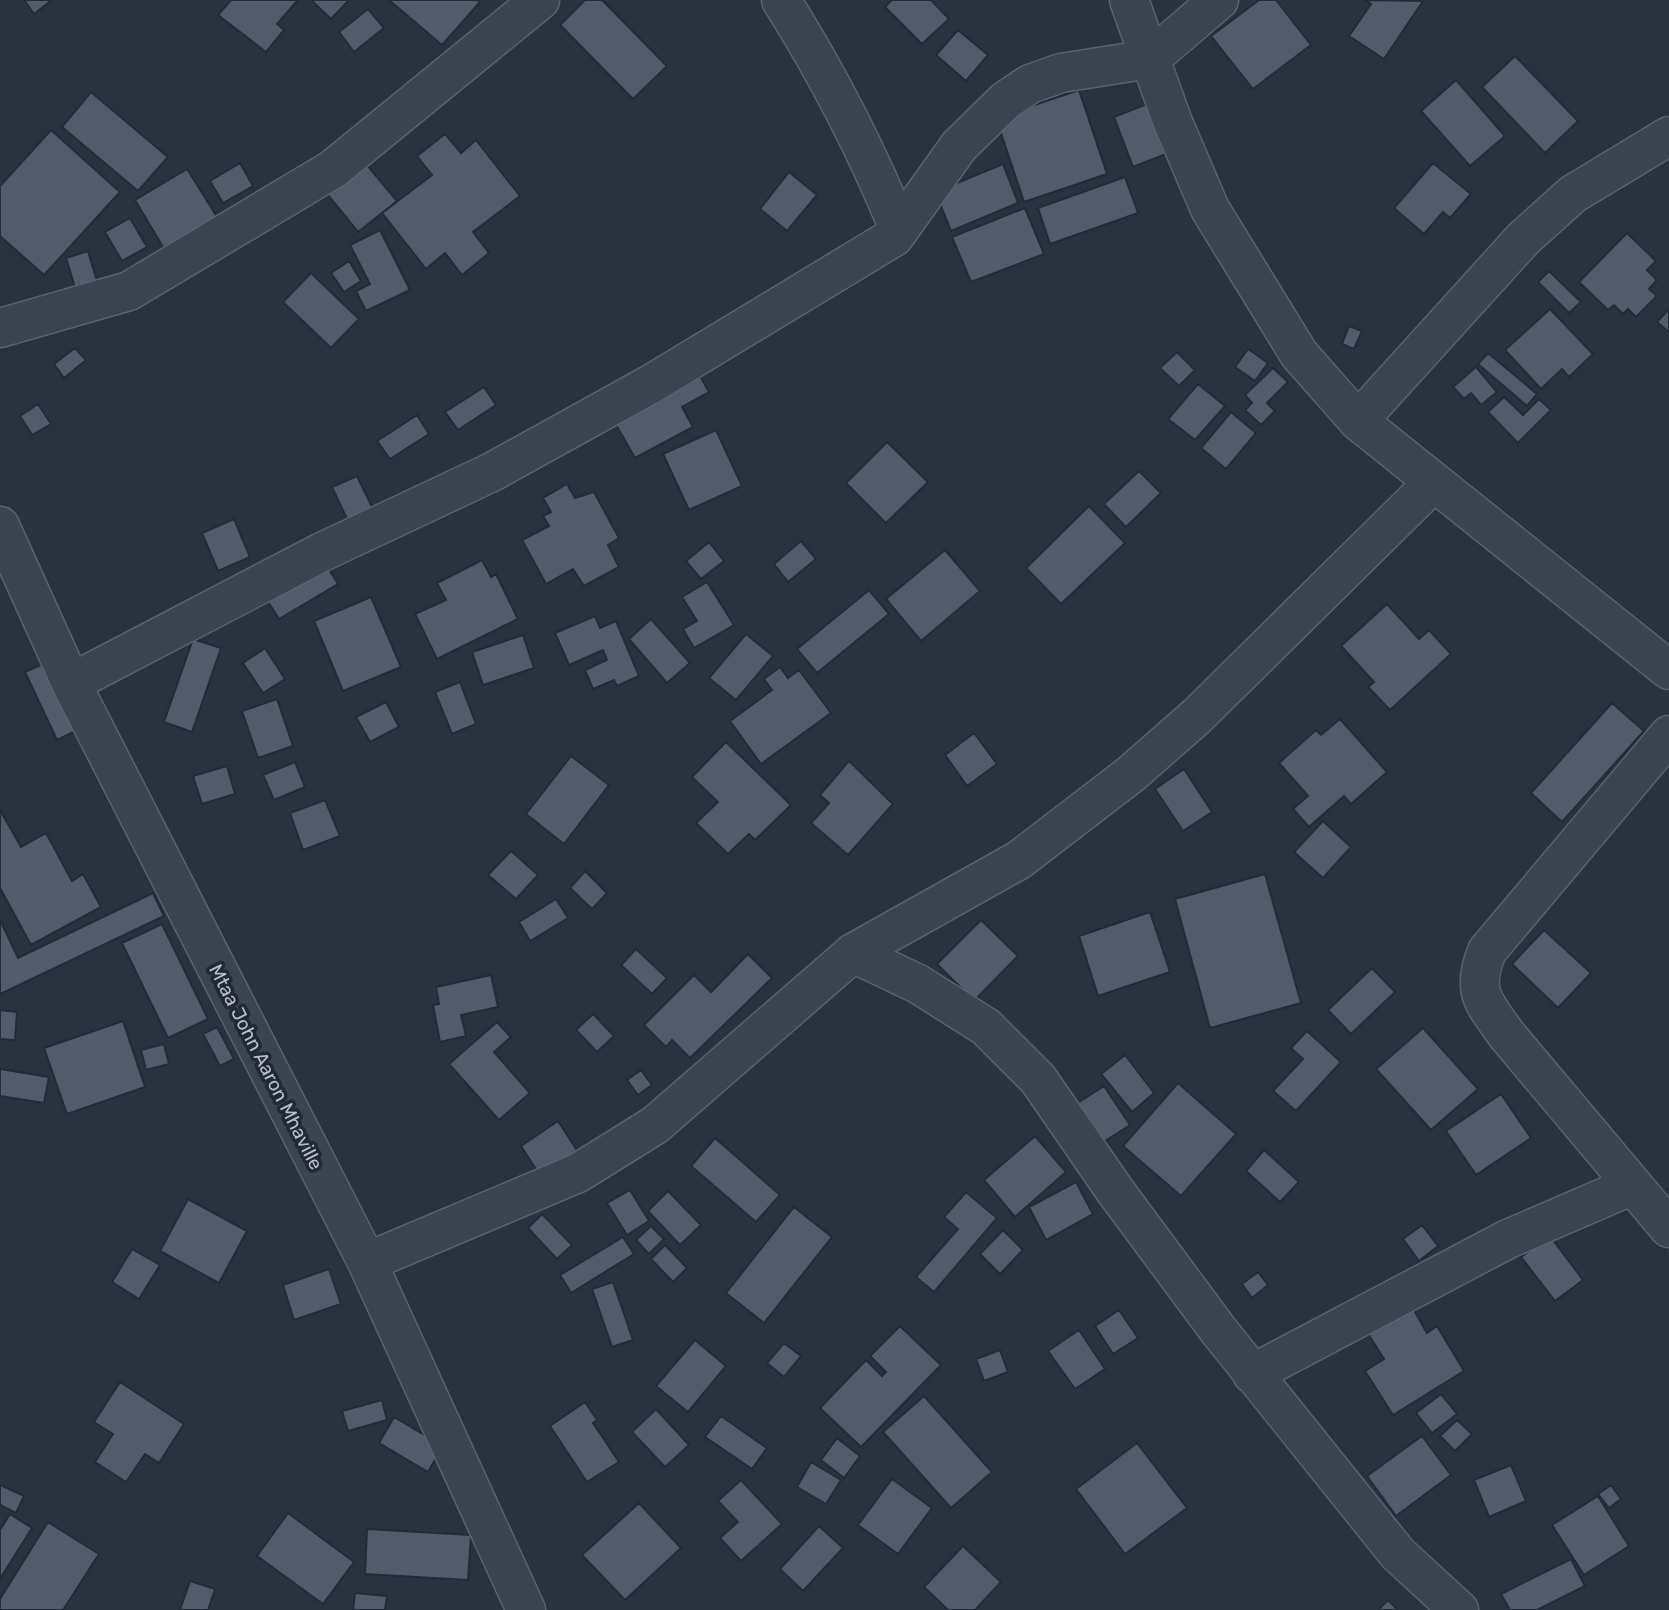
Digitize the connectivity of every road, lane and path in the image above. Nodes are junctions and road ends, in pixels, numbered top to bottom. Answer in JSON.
{"nodes":[{"id":1,"x":540,"y":0,"type":"edge"},
{"id":2,"x":781,"y":0,"type":"edge"},
{"id":3,"x":1129,"y":0,"type":"edge"},
{"id":4,"x":1219,"y":0,"type":"edge"},
{"id":5,"x":1150,"y":59,"type":"junction"},
{"id":6,"x":1669,"y":136,"type":"edge"},
{"id":7,"x":900,"y":229,"type":"junction"},
{"id":8,"x":0,"y":328,"type":"edge"},
{"id":9,"x":1359,"y":421,"type":"junction"},
{"id":10,"x":1434,"y":482,"type":"junction"},
{"id":11,"x":0,"y":526,"type":"edge"},
{"id":12,"x":1669,"y":670,"type":"edge"},
{"id":13,"x":71,"y":683,"type":"junction"},
{"id":14,"x":1669,"y":735,"type":"edge"},
{"id":15,"x":853,"y":953,"type":"junction"},
{"id":16,"x":1633,"y":1185,"type":"junction"},
{"id":17,"x":1669,"y":1228,"type":"edge"},
{"id":18,"x":367,"y":1262,"type":"junction"},
{"id":19,"x":1252,"y":1374,"type":"junction"},
{"id":20,"x":526,"y":1610,"type":"edge"},
{"id":21,"x":1459,"y":1610,"type":"edge"}],
"edges":[{"from":1,"to":8,"type":"street"},
{"from":2,"to":7,"type":"street"},
{"from":3,"to":5,"type":"street"},
{"from":4,"to":5,"type":"street"},
{"from":5,"to":7,"type":"street"},
{"from":5,"to":9,"type":"street"},
{"from":6,"to":9,"type":"street"},
{"from":7,"to":13,"type":"street"},
{"from":9,"to":10,"type":"street"},
{"from":10,"to":12,"type":"street"},
{"from":10,"to":15,"type":"street"},
{"from":11,"to":13,"type":"street","name":"Mtaa John Aaron Mhaville"},
{"from":13,"to":18,"type":"street","name":"Mtaa John Aaron Mhaville"},
{"from":14,"to":16,"type":"street"},
{"from":15,"to":18,"type":"street"},
{"from":15,"to":19,"type":"street"},
{"from":16,"to":17,"type":"street"},
{"from":16,"to":19,"type":"street"},
{"from":18,"to":20,"type":"street","name":"Mtaa John Aaron Mhaville"},
{"from":19,"to":21,"type":"street"}]}
